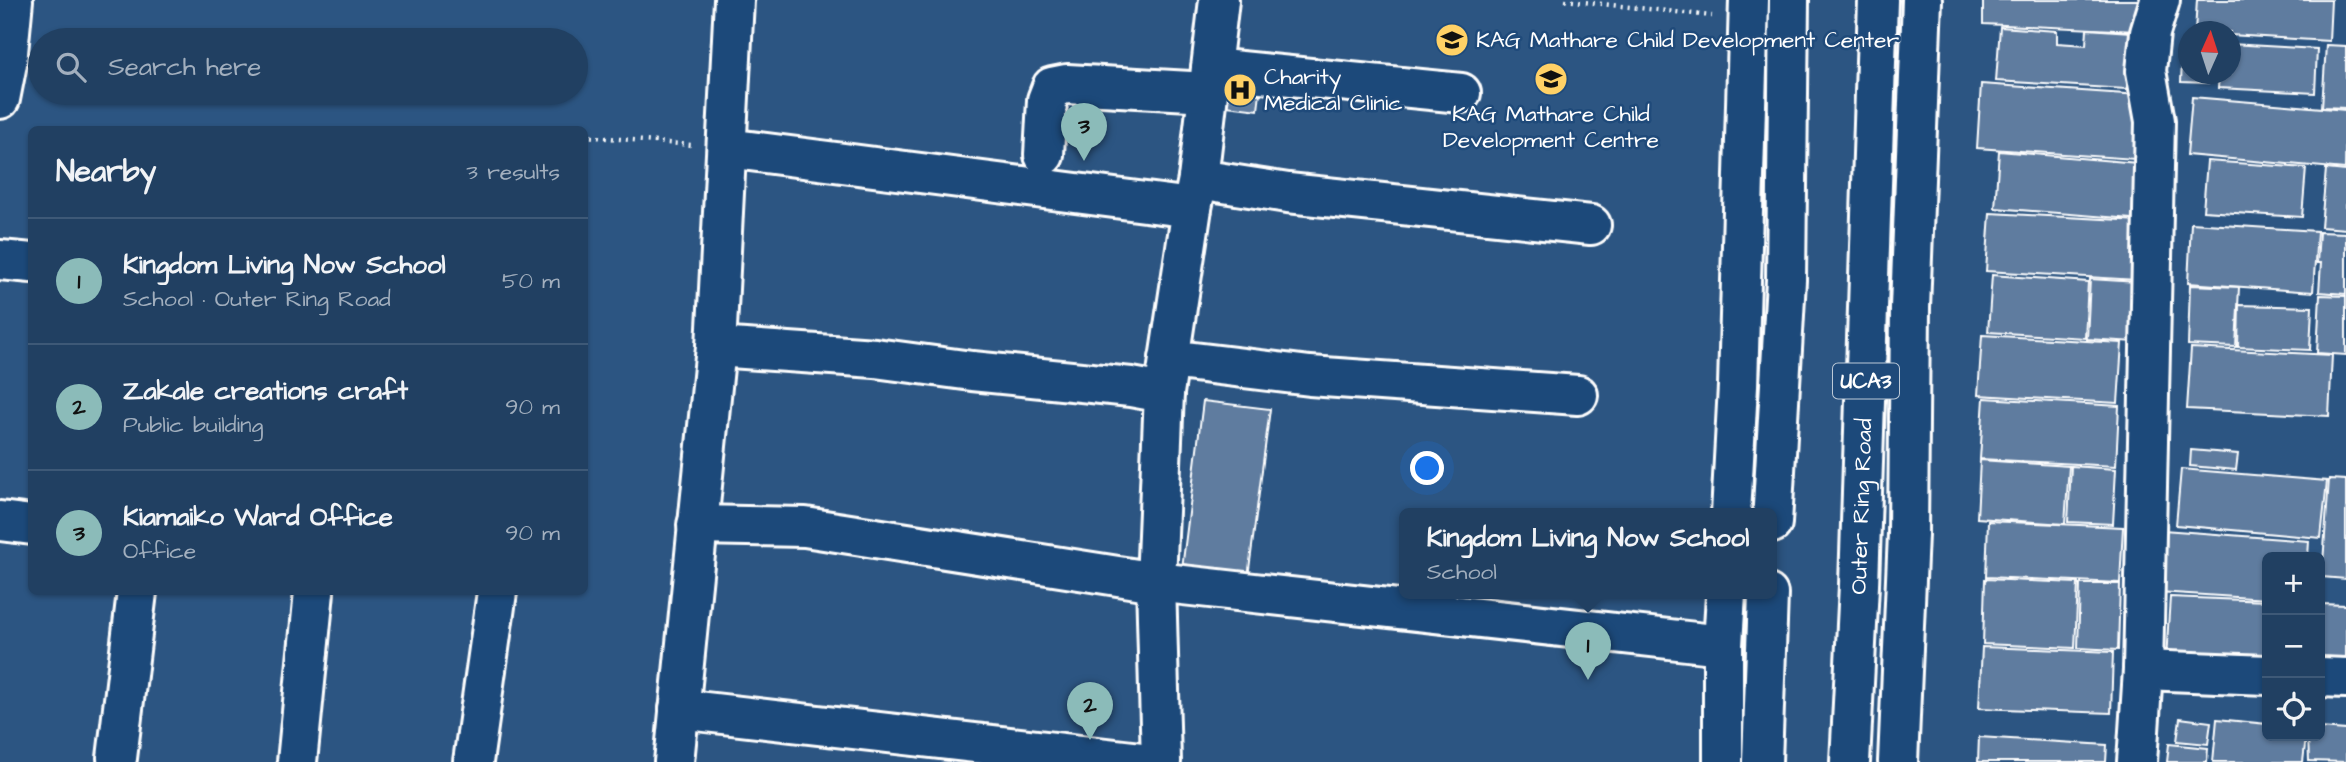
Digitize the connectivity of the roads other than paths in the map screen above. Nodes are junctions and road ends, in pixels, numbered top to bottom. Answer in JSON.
{"nodes":[{"id":1,"x":13,"y":0,"type":"edge"},
{"id":2,"x":734,"y":0,"type":"edge"},
{"id":3,"x":1219,"y":0,"type":"edge"},
{"id":4,"x":1789,"y":0,"type":"edge"},
{"id":5,"x":1878,"y":0,"type":"edge"},
{"id":6,"x":1922,"y":0,"type":"edge"},
{"id":7,"x":2160,"y":0,"type":"edge"},
{"id":8,"x":1748,"y":10,"type":"edge"},
{"id":9,"x":1210,"y":80,"type":"junction"},
{"id":10,"x":1461,"y":93,"type":"dead end"},
{"id":11,"x":0,"y":99,"type":"edge"},
{"id":12,"x":727,"y":148,"type":"junction"},
{"id":13,"x":1044,"y":155,"type":"dead end"},
{"id":14,"x":1195,"y":194,"type":"junction"},
{"id":15,"x":1591,"y":225,"type":"dead end"},
{"id":16,"x":0,"y":260,"type":"edge"},
{"id":17,"x":28,"y":263,"type":"edge"},
{"id":18,"x":716,"y":347,"type":"junction"},
{"id":19,"x":1167,"y":376,"type":"junction"},
{"id":20,"x":1578,"y":395,"type":"dead end"},
{"id":21,"x":1731,"y":508,"type":"edge"},
{"id":22,"x":1773,"y":508,"type":"edge"},
{"id":23,"x":0,"y":520,"type":"edge"},
{"id":24,"x":28,"y":524,"type":"edge"},
{"id":25,"x":697,"y":525,"type":"junction"},
{"id":26,"x":1156,"y":582,"type":"junction"},
{"id":27,"x":137,"y":595,"type":"edge"},
{"id":28,"x":313,"y":595,"type":"edge"},
{"id":29,"x":497,"y":595,"type":"edge"},
{"id":30,"x":1726,"y":599,"type":"edge"},
{"id":31,"x":1768,"y":599,"type":"edge"},
{"id":32,"x":1723,"y":645,"type":"junction"},
{"id":33,"x":2143,"y":670,"type":"junction"},
{"id":34,"x":2262,"y":675,"type":"edge"},
{"id":35,"x":2325,"y":677,"type":"edge"},
{"id":36,"x":2346,"y":678,"type":"edge"},
{"id":37,"x":679,"y":709,"type":"junction"},
{"id":38,"x":117,"y":758,"type":"dead end"},
{"id":39,"x":297,"y":762,"type":"edge"},
{"id":40,"x":473,"y":762,"type":"edge"},
{"id":41,"x":674,"y":762,"type":"edge"},
{"id":42,"x":1141,"y":762,"type":"edge"},
{"id":43,"x":1161,"y":762,"type":"edge"},
{"id":44,"x":1723,"y":762,"type":"edge"},
{"id":45,"x":1762,"y":762,"type":"edge"},
{"id":46,"x":1850,"y":762,"type":"edge"},
{"id":47,"x":1898,"y":762,"type":"edge"},
{"id":48,"x":2137,"y":762,"type":"edge"}],
"edges":[{"from":1,"to":11,"type":"street"},
{"from":2,"to":12,"type":"street"},
{"from":3,"to":9,"type":"street"},
{"from":4,"to":22,"type":"street"},
{"from":5,"to":46,"type":"street","name":"Outer Ring Road","number":"UCA3"},
{"from":6,"to":47,"type":"street","name":"Outer Ring Road","number":"UCA3"},
{"from":7,"to":33,"type":"street"},
{"from":8,"to":21,"type":"street"},
{"from":9,"to":10,"type":"street"},
{"from":9,"to":13,"type":"street"},
{"from":9,"to":14,"type":"street"},
{"from":12,"to":14,"type":"street"},
{"from":12,"to":18,"type":"street"},
{"from":14,"to":15,"type":"street"},
{"from":14,"to":19,"type":"street"},
{"from":16,"to":17,"type":"street"},
{"from":18,"to":19,"type":"street"},
{"from":18,"to":25,"type":"street"},
{"from":19,"to":20,"type":"street"},
{"from":19,"to":26,"type":"street"},
{"from":23,"to":24,"type":"street"},
{"from":25,"to":26,"type":"street"},
{"from":25,"to":37,"type":"street"},
{"from":26,"to":32,"type":"street"},
{"from":26,"to":43,"type":"street"},
{"from":27,"to":38,"type":"street"},
{"from":28,"to":39,"type":"street"},
{"from":29,"to":40,"type":"street"},
{"from":30,"to":32,"type":"street"},
{"from":31,"to":45,"type":"street"},
{"from":32,"to":44,"type":"street"},
{"from":33,"to":34,"type":"street"},
{"from":33,"to":48,"type":"street"},
{"from":35,"to":36,"type":"street"},
{"from":37,"to":41,"type":"street"},
{"from":37,"to":42,"type":"street"}]}
